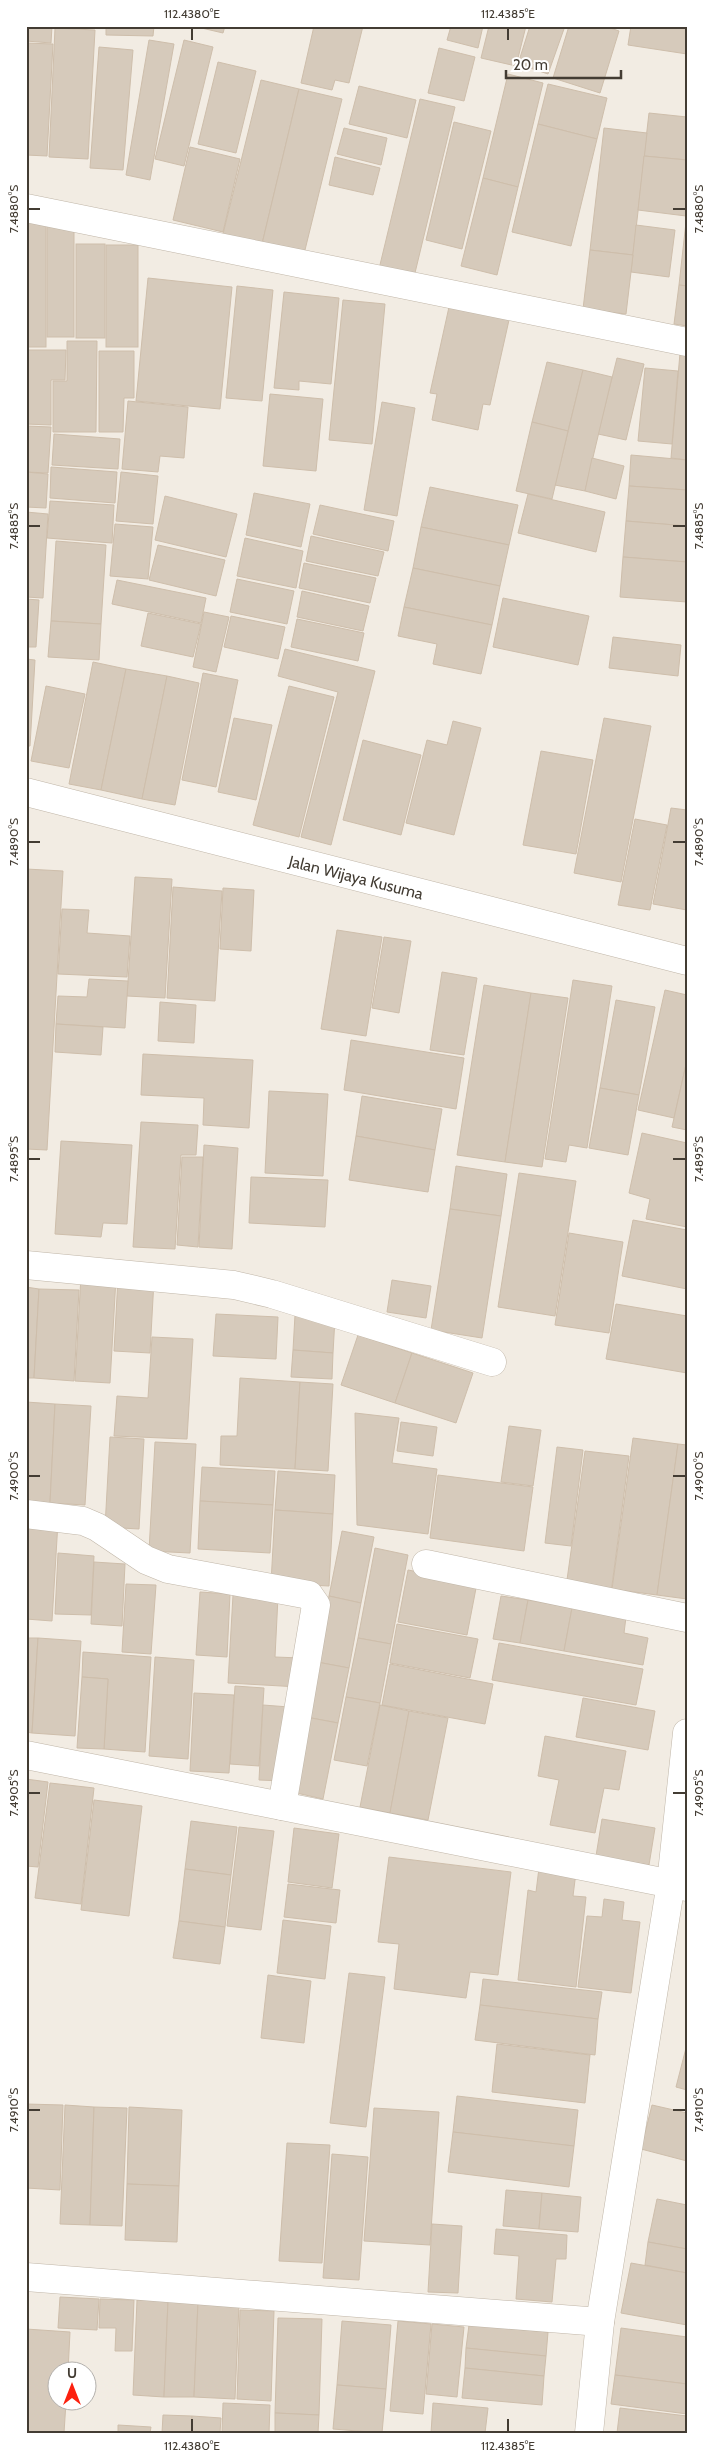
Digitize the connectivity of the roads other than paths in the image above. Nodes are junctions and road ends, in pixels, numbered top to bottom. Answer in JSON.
{"nodes":[{"id":1,"x":26,"y":208,"type":"edge"},
{"id":2,"x":687,"y":342,"type":"edge"},
{"id":3,"x":26,"y":792,"type":"edge"},
{"id":4,"x":687,"y":961,"type":"edge"},
{"id":5,"x":26,"y":1265,"type":"edge"},
{"id":6,"x":492,"y":1362,"type":"dead end"},
{"id":7,"x":26,"y":1514,"type":"edge"},
{"id":8,"x":426,"y":1564,"type":"dead end"},
{"id":9,"x":687,"y":1618,"type":"edge"},
{"id":10,"x":687,"y":1733,"type":"edge"},
{"id":11,"x":26,"y":1755,"type":"edge"},
{"id":12,"x":282,"y":1806,"type":"junction"},
{"id":13,"x":679,"y":1885,"type":"edge"},
{"id":14,"x":26,"y":2277,"type":"edge"},
{"id":15,"x":600,"y":2322,"type":"junction"},
{"id":16,"x":589,"y":2433,"type":"edge"}],
"edges":[{"from":1,"to":2,"type":"street"},
{"from":3,"to":4,"type":"street","name":"Jalan Wijaya Kusuma"},
{"from":5,"to":6,"type":"street"},
{"from":7,"to":12,"type":"street"},
{"from":8,"to":9,"type":"street"},
{"from":10,"to":13,"type":"street"},
{"from":11,"to":12,"type":"street"},
{"from":12,"to":13,"type":"street"},
{"from":13,"to":15,"type":"street"},
{"from":14,"to":15,"type":"street"},
{"from":15,"to":16,"type":"street"}]}
